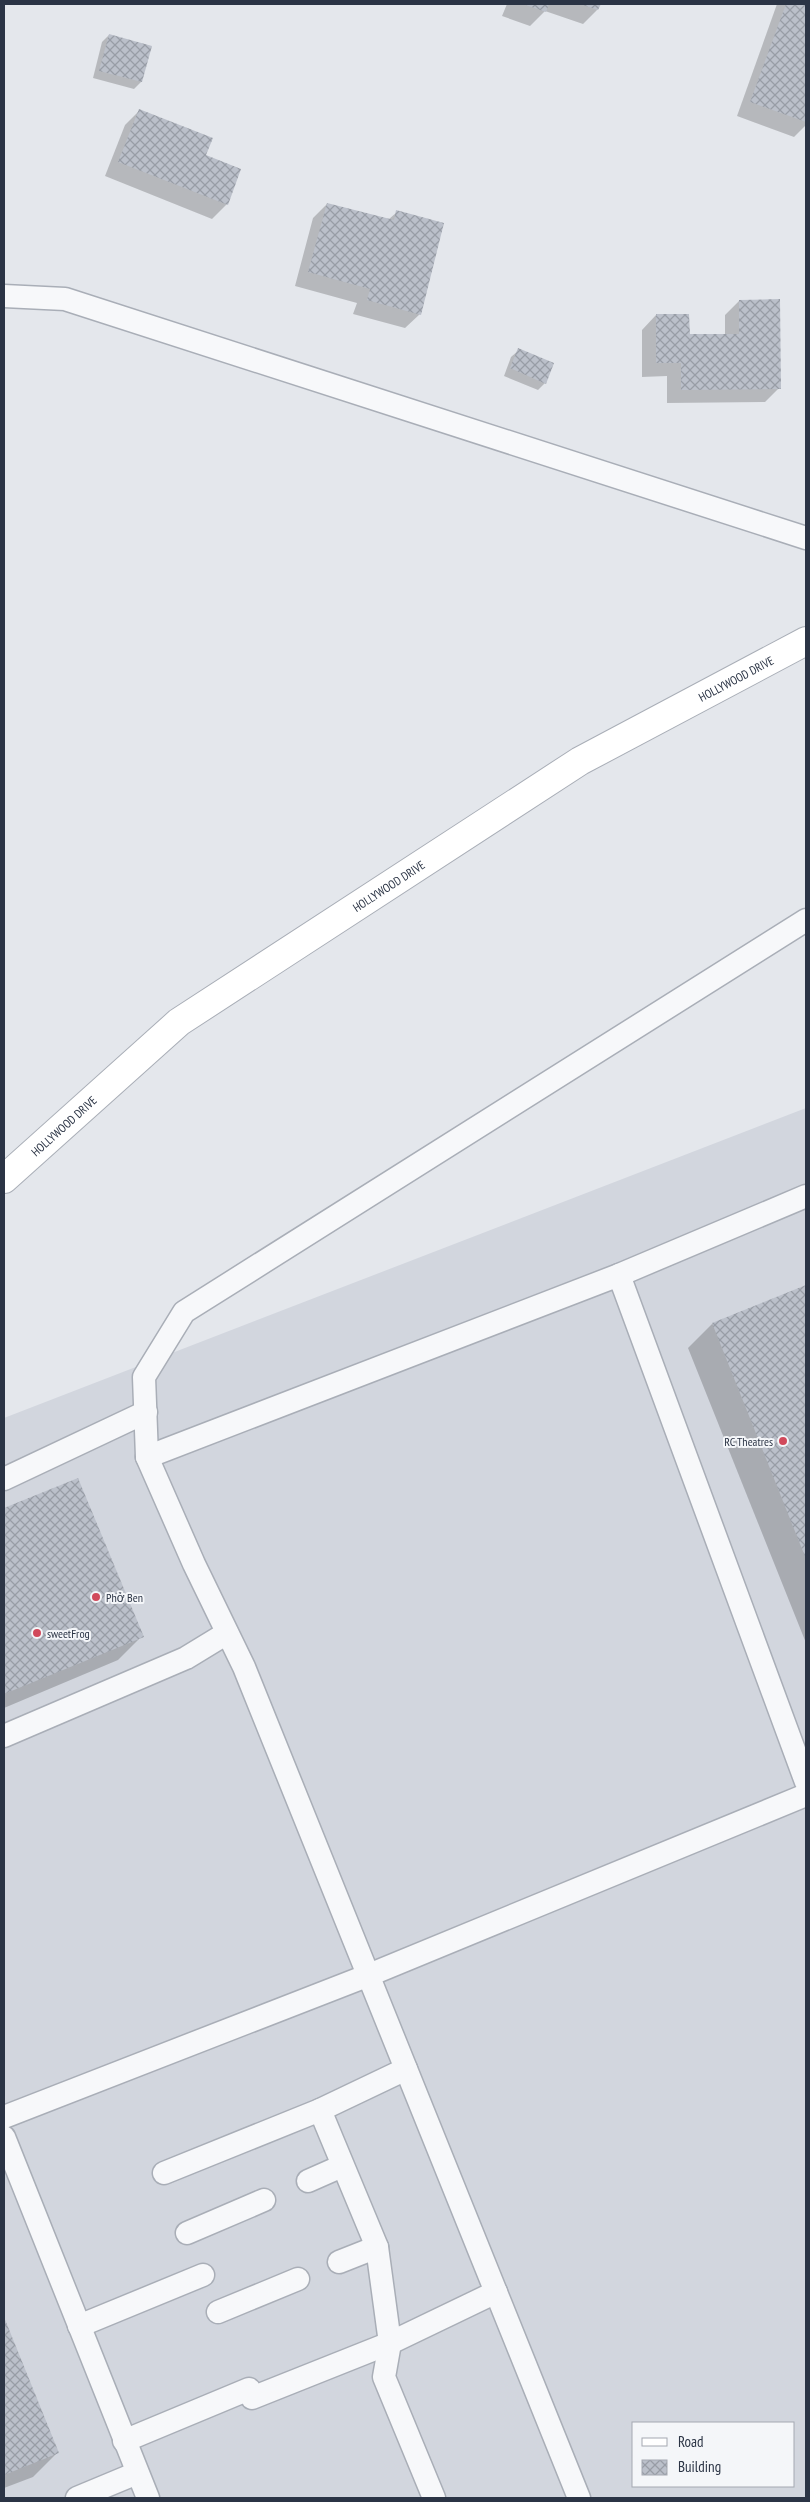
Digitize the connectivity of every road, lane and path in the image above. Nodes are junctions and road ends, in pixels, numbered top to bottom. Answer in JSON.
{"nodes":[{"id":1,"x":4,"y":296,"type":"edge"},
{"id":2,"x":806,"y":538,"type":"edge"},
{"id":3,"x":806,"y":641,"type":"edge"},
{"id":4,"x":806,"y":920,"type":"edge"},
{"id":5,"x":4,"y":1180,"type":"edge"},
{"id":6,"x":806,"y":1196,"type":"edge"},
{"id":7,"x":619,"y":1275,"type":"junction"},
{"id":8,"x":146,"y":1412,"type":"junction"},
{"id":9,"x":148,"y":1457,"type":"junction"},
{"id":10,"x":4,"y":1479,"type":"edge"},
{"id":11,"x":228,"y":1632,"type":"junction"},
{"id":12,"x":4,"y":1736,"type":"edge"},
{"id":13,"x":806,"y":1782,"type":"edge"},
{"id":14,"x":806,"y":1795,"type":"edge"},
{"id":15,"x":368,"y":1974,"type":"junction"},
{"id":16,"x":406,"y":2069,"type":"junction"},
{"id":17,"x":320,"y":2110,"type":"junction"},
{"id":18,"x":4,"y":2118,"type":"edge"},
{"id":19,"x":4,"y":2138,"type":"edge"},
{"id":20,"x":342,"y":2166,"type":"junction"},
{"id":21,"x":164,"y":2174,"type":"dead end"},
{"id":22,"x":308,"y":2181,"type":"dead end"},
{"id":23,"x":264,"y":2200,"type":"dead end"},
{"id":24,"x":187,"y":2232,"type":"dead end"},
{"id":25,"x":377,"y":2247,"type":"junction"},
{"id":26,"x":339,"y":2262,"type":"dead end"},
{"id":27,"x":204,"y":2274,"type":"dead end"},
{"id":28,"x":298,"y":2279,"type":"dead end"},
{"id":29,"x":496,"y":2292,"type":"junction"},
{"id":30,"x":218,"y":2312,"type":"dead end"},
{"id":31,"x":78,"y":2326,"type":"junction"},
{"id":32,"x":390,"y":2343,"type":"junction"},
{"id":33,"x":124,"y":2441,"type":"junction"},
{"id":34,"x":138,"y":2472,"type":"junction"},
{"id":35,"x":77,"y":2498,"type":"edge"},
{"id":36,"x":148,"y":2498,"type":"edge"},
{"id":37,"x":434,"y":2498,"type":"edge"},
{"id":38,"x":579,"y":2498,"type":"edge"}],
"edges":[{"from":1,"to":2,"type":"lane"},
{"from":3,"to":5,"type":"main road","name":"HOLLYWOOD DRIVE"},
{"from":4,"to":8,"type":"lane"},
{"from":6,"to":7,"type":"lane"},
{"from":7,"to":9,"type":"lane"},
{"from":7,"to":13,"type":"lane"},
{"from":8,"to":9,"type":"lane"},
{"from":8,"to":10,"type":"lane"},
{"from":9,"to":11,"type":"lane"},
{"from":11,"to":12,"type":"lane"},
{"from":11,"to":15,"type":"lane"},
{"from":14,"to":15,"type":"lane"},
{"from":15,"to":16,"type":"lane"},
{"from":15,"to":18,"type":"lane"},
{"from":16,"to":17,"type":"lane"},
{"from":16,"to":29,"type":"lane"},
{"from":17,"to":20,"type":"lane"},
{"from":17,"to":21,"type":"lane"},
{"from":19,"to":31,"type":"lane"},
{"from":20,"to":22,"type":"lane"},
{"from":20,"to":25,"type":"lane"},
{"from":23,"to":24,"type":"lane"},
{"from":25,"to":26,"type":"lane"},
{"from":25,"to":32,"type":"lane"},
{"from":27,"to":31,"type":"lane"},
{"from":28,"to":30,"type":"lane"},
{"from":29,"to":32,"type":"lane"},
{"from":29,"to":38,"type":"lane"},
{"from":31,"to":33,"type":"lane"},
{"from":32,"to":33,"type":"lane"},
{"from":32,"to":37,"type":"lane"},
{"from":33,"to":34,"type":"lane"},
{"from":34,"to":35,"type":"lane"},
{"from":34,"to":36,"type":"lane"}]}
